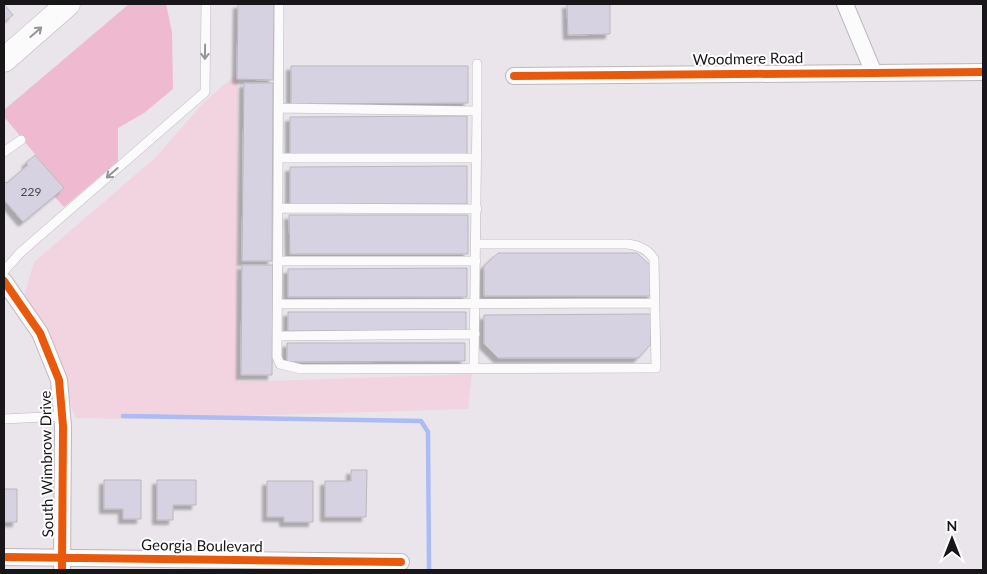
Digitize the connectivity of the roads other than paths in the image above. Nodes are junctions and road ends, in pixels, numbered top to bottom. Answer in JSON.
{"nodes":[{"id":1,"x":68,"y":4,"type":"edge"},
{"id":2,"x":206,"y":4,"type":"edge"},
{"id":3,"x":279,"y":4,"type":"edge"},
{"id":4,"x":846,"y":4,"type":"edge"},
{"id":5,"x":4,"y":60,"type":"edge"},
{"id":6,"x":477,"y":64,"type":"dead end"},
{"id":7,"x":873,"y":71,"type":"junction"},
{"id":8,"x":983,"y":72,"type":"edge"},
{"id":9,"x":514,"y":76,"type":"dead end"},
{"id":10,"x":279,"y":108,"type":"junction"},
{"id":11,"x":477,"y":110,"type":"junction"},
{"id":12,"x":21,"y":140,"type":"dead end"},
{"id":13,"x":4,"y":152,"type":"edge"},
{"id":14,"x":278,"y":158,"type":"junction"},
{"id":15,"x":477,"y":158,"type":"junction"},
{"id":16,"x":278,"y":208,"type":"junction"},
{"id":17,"x":477,"y":209,"type":"junction"},
{"id":18,"x":477,"y":244,"type":"junction"},
{"id":19,"x":278,"y":261,"type":"junction"},
{"id":20,"x":476,"y":261,"type":"junction"},
{"id":21,"x":4,"y":271,"type":"edge"},
{"id":22,"x":4,"y":281,"type":"edge"},
{"id":23,"x":476,"y":303,"type":"junction"},
{"id":24,"x":655,"y":303,"type":"junction"},
{"id":25,"x":278,"y":304,"type":"junction"},
{"id":26,"x":475,"y":334,"type":"junction"},
{"id":27,"x":278,"y":336,"type":"junction"},
{"id":28,"x":474,"y":368,"type":"junction"},
{"id":29,"x":62,"y":416,"type":"junction"},
{"id":30,"x":4,"y":419,"type":"edge"},
{"id":31,"x":4,"y":557,"type":"edge"},
{"id":32,"x":401,"y":562,"type":"dead end"},
{"id":33,"x":62,"y":564,"type":"edge"},
{"id":34,"x":285,"y":565,"type":"edge"}],
"edges":[{"from":5,"to":1,"type":"main road","one_way":true},
{"from":2,"to":21,"type":"lane","one_way":true},
{"from":3,"to":10,"type":"lane"},
{"from":4,"to":7,"type":"street"},
{"from":6,"to":11,"type":"lane"},
{"from":7,"to":8,"type":"street","name":"Woodmere Road"},
{"from":7,"to":9,"type":"street","name":"Woodmere Road"},
{"from":10,"to":11,"type":"lane"},
{"from":10,"to":14,"type":"lane"},
{"from":11,"to":15,"type":"lane"},
{"from":12,"to":13,"type":"lane"},
{"from":14,"to":15,"type":"lane"},
{"from":14,"to":16,"type":"lane"},
{"from":15,"to":17,"type":"lane"},
{"from":16,"to":17,"type":"lane"},
{"from":16,"to":19,"type":"lane"},
{"from":17,"to":18,"type":"lane"},
{"from":18,"to":20,"type":"lane"},
{"from":18,"to":24,"type":"lane"},
{"from":19,"to":20,"type":"lane"},
{"from":19,"to":25,"type":"lane"},
{"from":20,"to":23,"type":"lane"},
{"from":22,"to":29,"type":"street","name":"South Wimbrow Drive"},
{"from":23,"to":24,"type":"lane"},
{"from":23,"to":25,"type":"lane"},
{"from":23,"to":26,"type":"lane"},
{"from":24,"to":28,"type":"lane"},
{"from":25,"to":27,"type":"lane"},
{"from":26,"to":27,"type":"lane"},
{"from":26,"to":28,"type":"lane"},
{"from":27,"to":28,"type":"lane"},
{"from":29,"to":30,"type":"lane"},
{"from":29,"to":33,"type":"street","name":"South Wimbrow Drive"},
{"from":31,"to":33,"type":"street","name":"Georgia Boulevard"},
{"from":32,"to":34,"type":"street","name":"Georgia Boulevard"},
{"from":33,"to":34,"type":"street","name":"Georgia Boulevard"}]}
